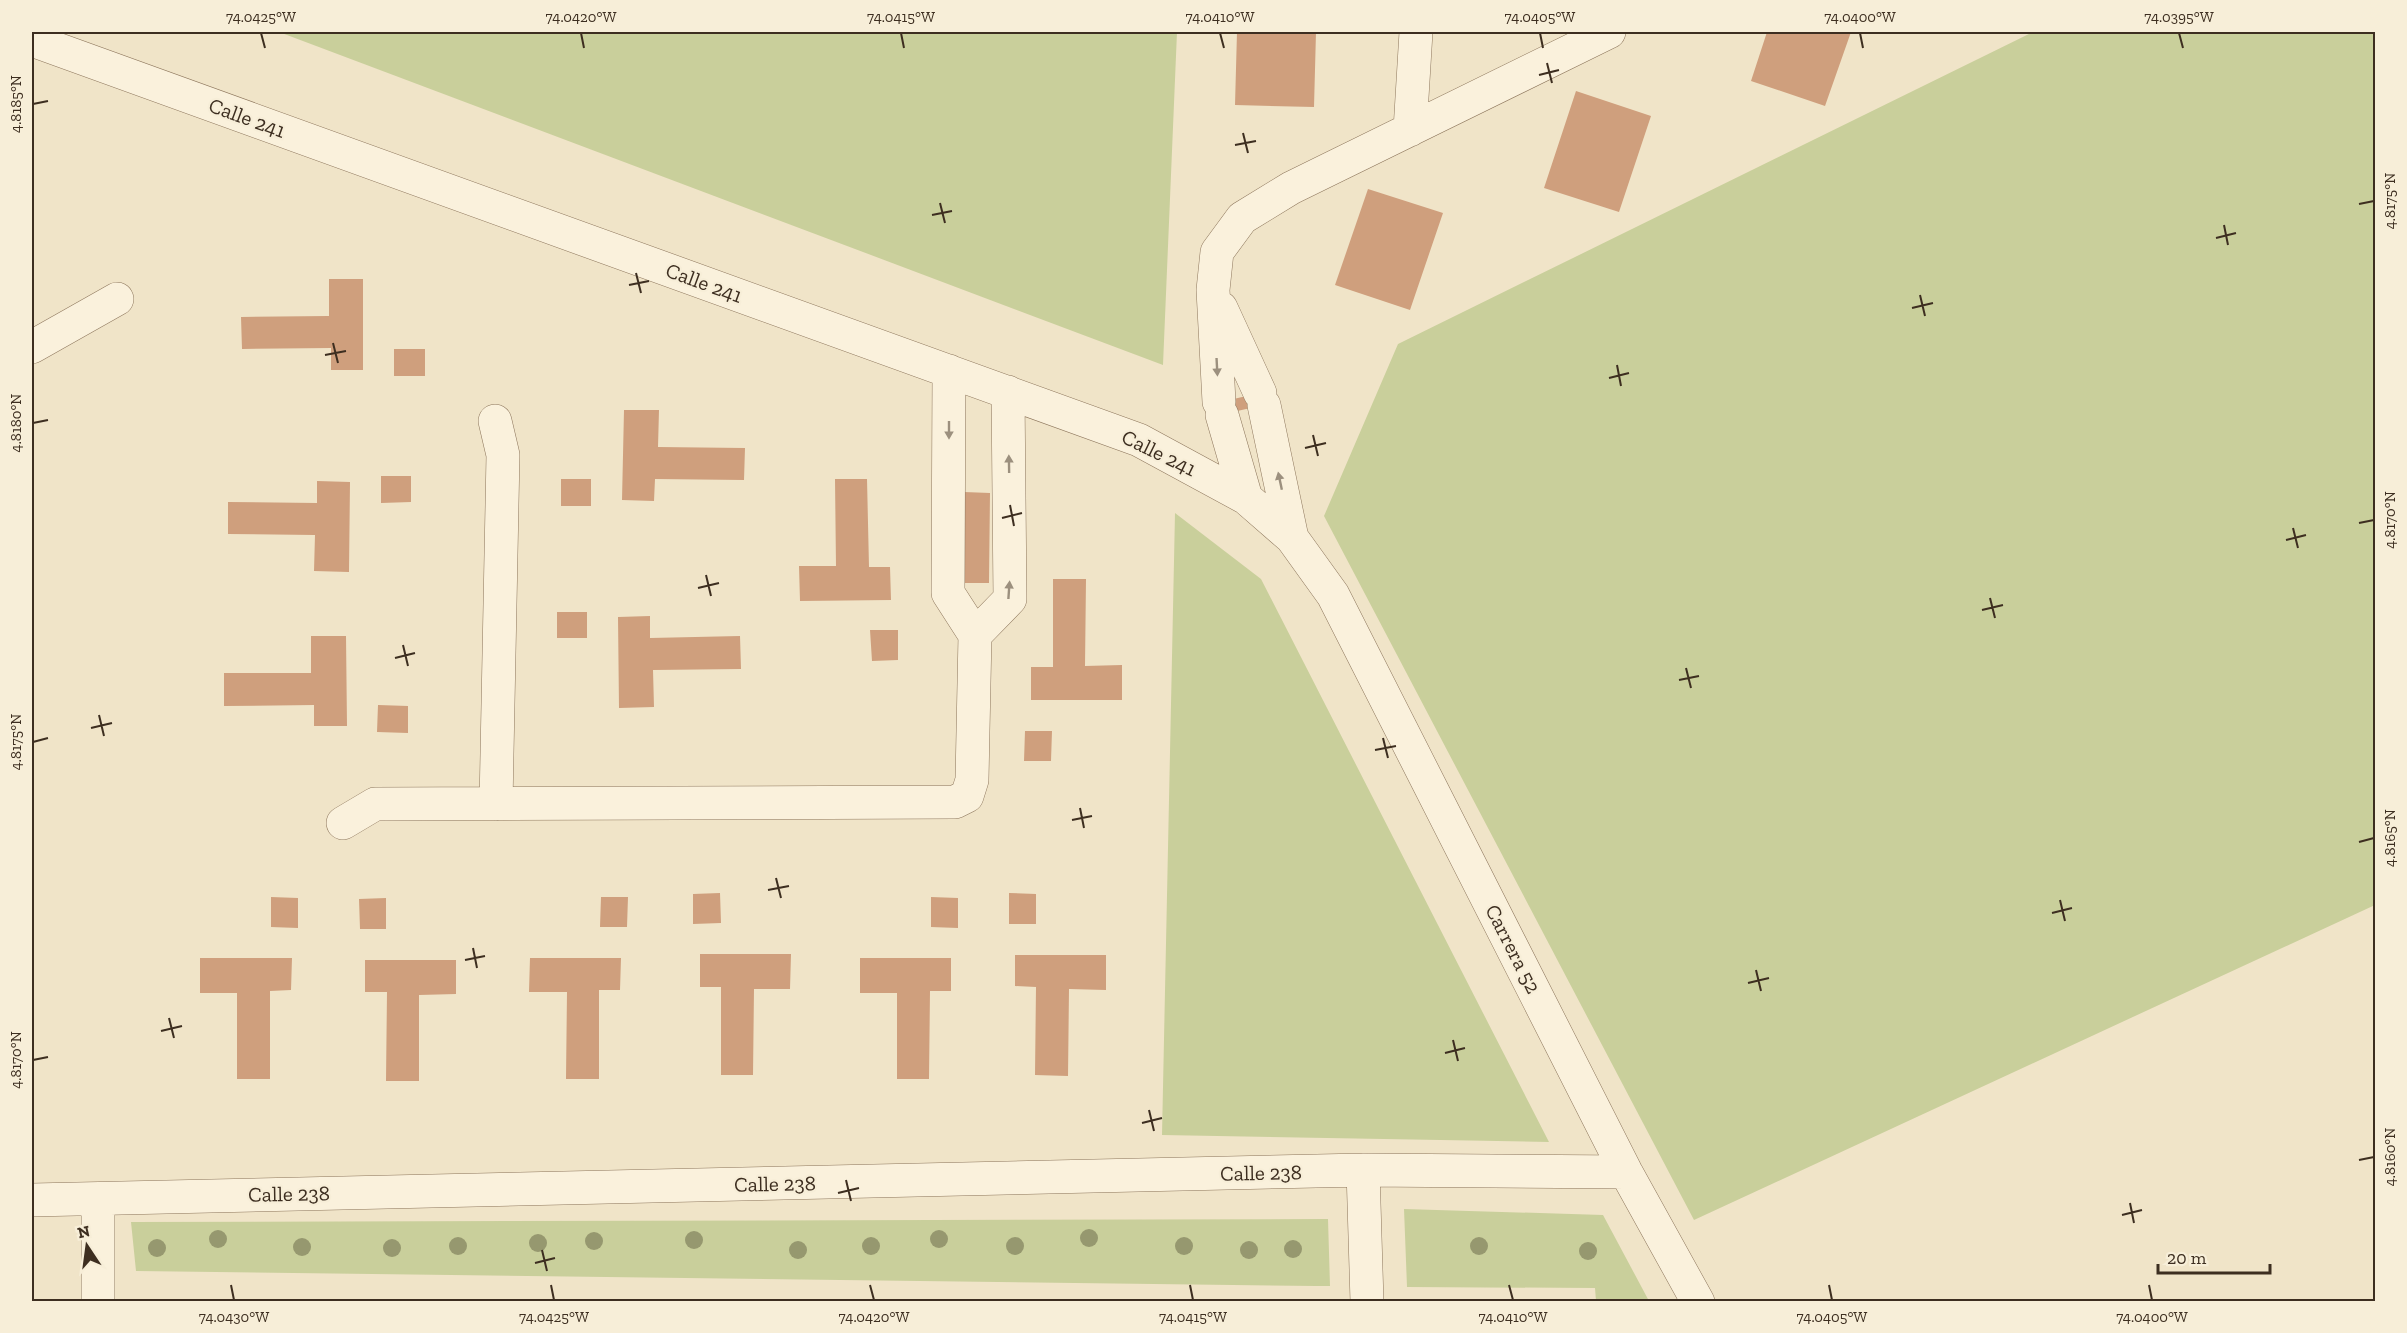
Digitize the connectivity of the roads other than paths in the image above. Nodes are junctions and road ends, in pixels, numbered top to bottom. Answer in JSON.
{"nodes":[{"id":1,"x":1416,"y":32,"type":"edge"},
{"id":2,"x":1609,"y":32,"type":"edge"},
{"id":3,"x":32,"y":40,"type":"edge"},
{"id":4,"x":1410,"y":130,"type":"junction"},
{"id":5,"x":1213,"y":290,"type":"junction"},
{"id":6,"x":117,"y":299,"type":"dead end"},
{"id":7,"x":32,"y":347,"type":"edge"},
{"id":8,"x":949,"y":371,"type":"junction"},
{"id":9,"x":1008,"y":392,"type":"junction"},
{"id":10,"x":495,"y":421,"type":"dead end"},
{"id":11,"x":1246,"y":498,"type":"junction"},
{"id":12,"x":1292,"y":538,"type":"junction"},
{"id":13,"x":1334,"y":595,"type":"joint"},
{"id":14,"x":975,"y":635,"type":"junction"},
{"id":15,"x":496,"y":804,"type":"junction"},
{"id":16,"x":343,"y":823,"type":"dead end"},
{"id":17,"x":1363,"y":1170,"type":"junction"},
{"id":18,"x":1626,"y":1172,"type":"junction"},
{"id":19,"x":98,"y":1199,"type":"junction"},
{"id":20,"x":32,"y":1200,"type":"edge"},
{"id":21,"x":98,"y":1302,"type":"edge"},
{"id":22,"x":1366,"y":1302,"type":"edge"},
{"id":23,"x":1698,"y":1302,"type":"edge"}],
"edges":[{"from":1,"to":4,"type":"street"},
{"from":2,"to":4,"type":"street"},
{"from":3,"to":8,"type":"street","name":"Calle 241"},
{"from":4,"to":5,"type":"street"},
{"from":5,"to":11,"type":"street","one_way":true},
{"from":12,"to":5,"type":"street","one_way":true},
{"from":6,"to":7,"type":"street"},
{"from":8,"to":9,"type":"street","name":"Calle 241"},
{"from":8,"to":14,"type":"street","one_way":true},
{"from":9,"to":11,"type":"street","name":"Calle 241"},
{"from":14,"to":9,"type":"street","one_way":true},
{"from":10,"to":15,"type":"street"},
{"from":11,"to":12,"type":"street","name":"Calle 241"},
{"from":12,"to":13,"type":"street","name":"Calle 241"},
{"from":13,"to":18,"type":"street","name":"Carrera 52"},
{"from":14,"to":15,"type":"street"},
{"from":15,"to":16,"type":"street"},
{"from":17,"to":18,"type":"street","name":"Calle 238"},
{"from":17,"to":19,"type":"street","name":"Calle 238"},
{"from":17,"to":22,"type":"street"},
{"from":18,"to":23,"type":"street","name":"Carrera 52"},
{"from":19,"to":20,"type":"street","name":"Calle 238"},
{"from":19,"to":21,"type":"street"}]}
